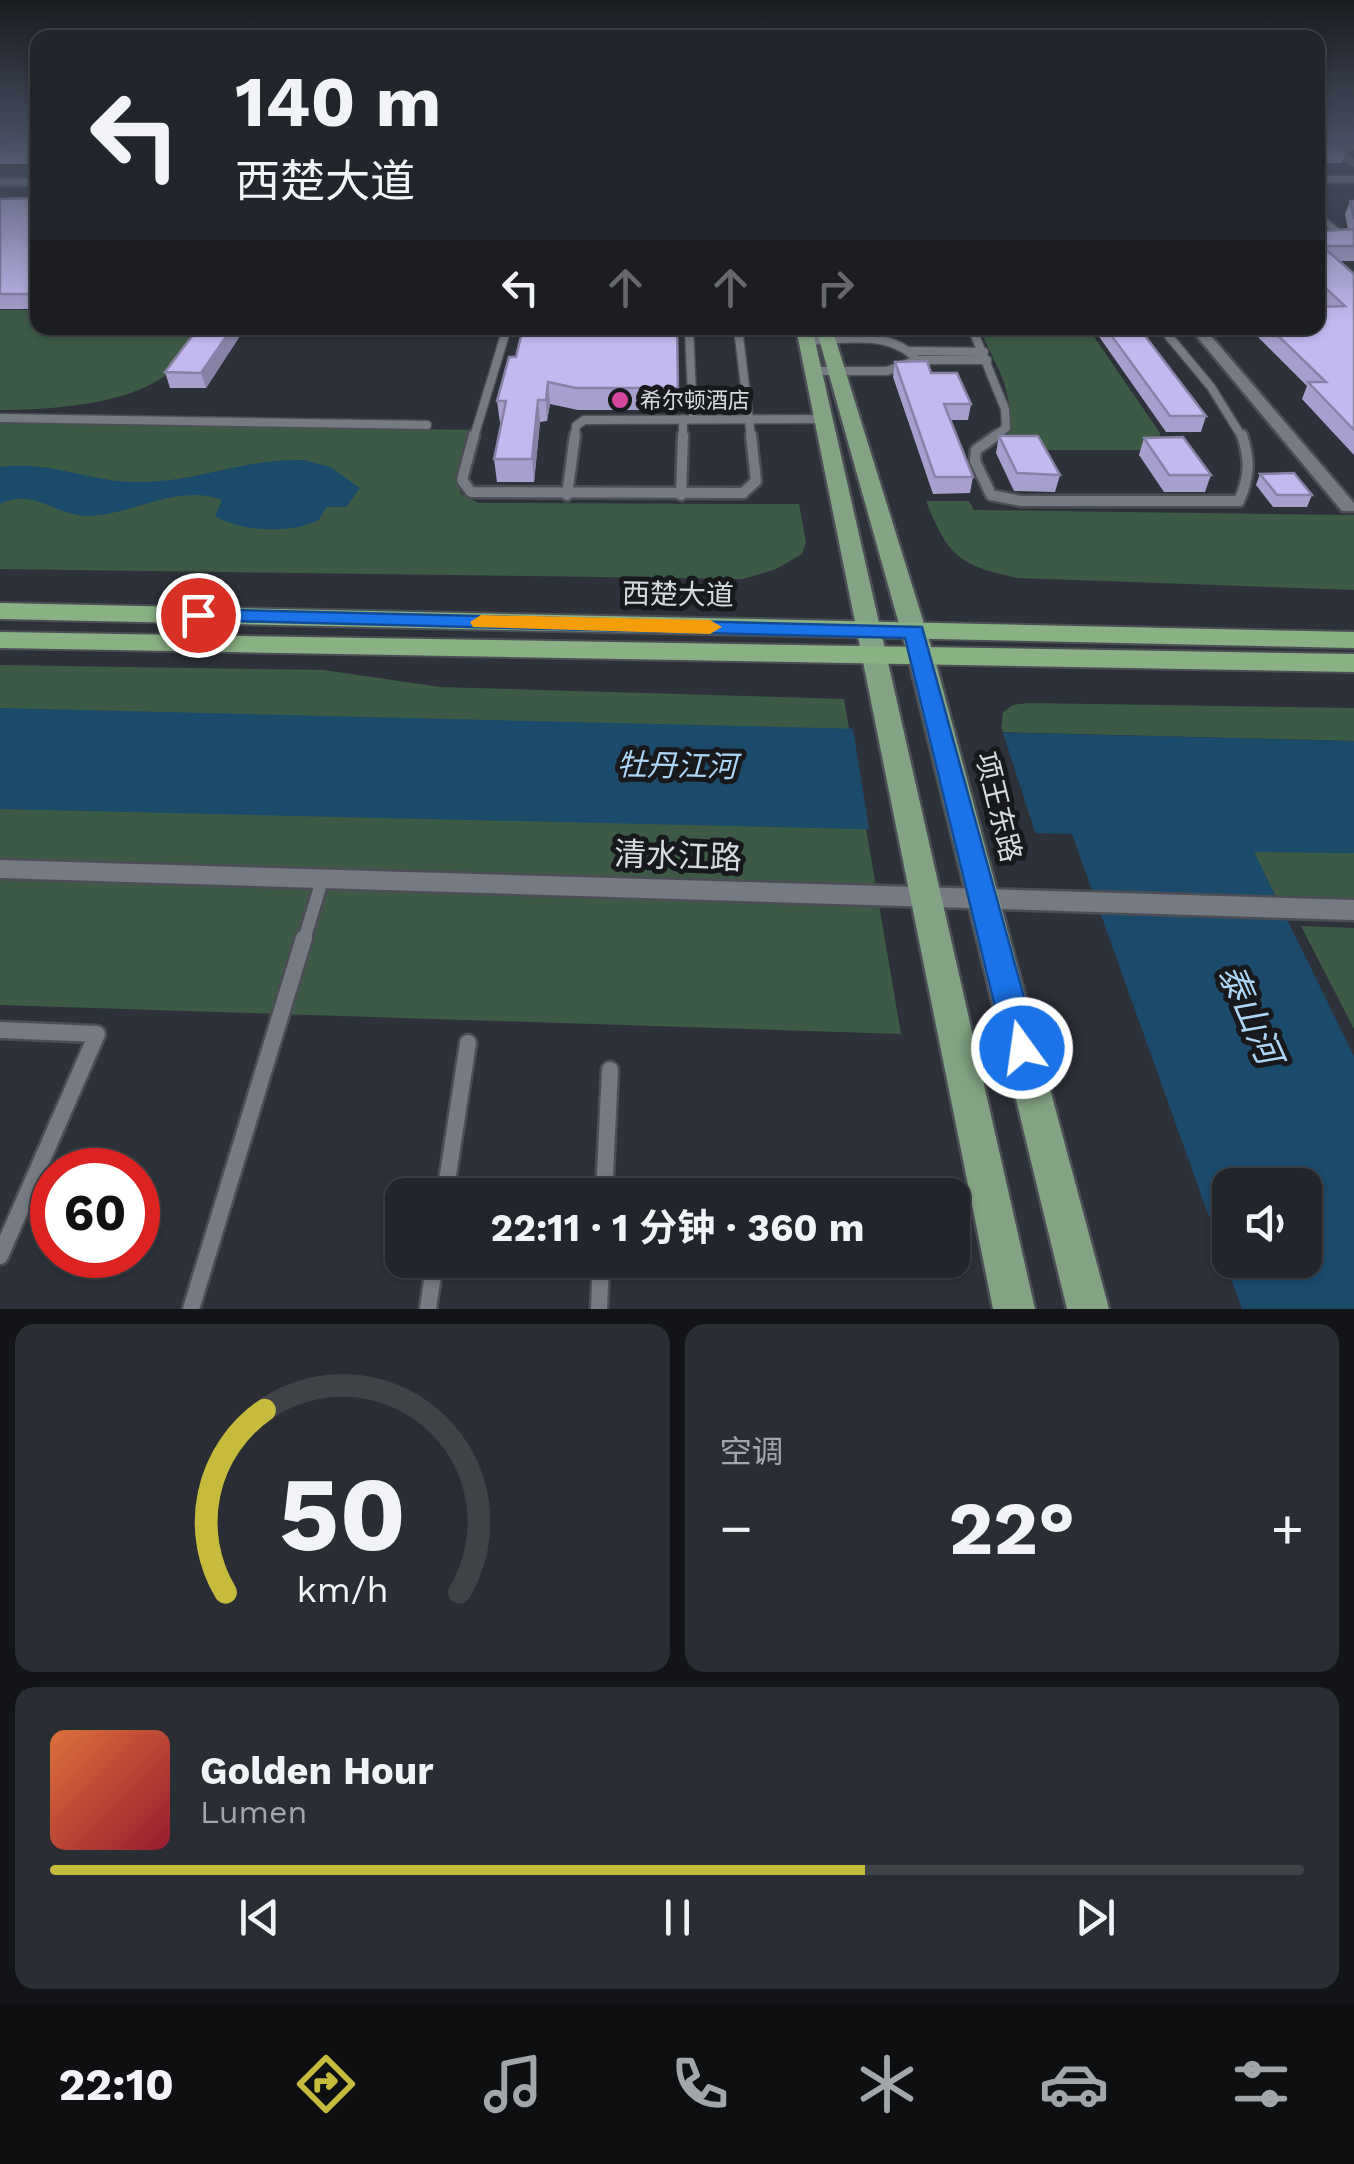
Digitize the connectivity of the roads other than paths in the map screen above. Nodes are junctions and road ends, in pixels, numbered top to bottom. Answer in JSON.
{"nodes":[{"id":1,"x":1325,"y":222,"type":"edge"},
{"id":2,"x":1325,"y":238,"type":"edge"},
{"id":3,"x":502,"y":335,"type":"edge"},
{"id":4,"x":688,"y":335,"type":"edge"},
{"id":5,"x":739,"y":335,"type":"edge"},
{"id":6,"x":815,"y":335,"type":"edge"},
{"id":7,"x":824,"y":335,"type":"edge"},
{"id":8,"x":975,"y":335,"type":"edge"},
{"id":9,"x":1167,"y":335,"type":"edge"},
{"id":10,"x":1203,"y":335,"type":"edge"},
{"id":11,"x":914,"y":355,"type":"junction"},
{"id":12,"x":985,"y":356,"type":"junction"},
{"id":13,"x":824,"y":371,"type":"junction"},
{"id":14,"x":0,"y":418,"type":"edge"},
{"id":15,"x":824,"y":418,"type":"junction"},
{"id":16,"x":688,"y":419,"type":"junction"},
{"id":17,"x":751,"y":419,"type":"junction"},
{"id":18,"x":427,"y":425,"type":"dead end"},
{"id":19,"x":567,"y":494,"type":"junction"},
{"id":20,"x":681,"y":496,"type":"junction"},
{"id":21,"x":1348,"y":508,"type":"dead end"},
{"id":22,"x":0,"y":611,"type":"edge"},
{"id":23,"x":0,"y":640,"type":"edge"},
{"id":24,"x":1354,"y":640,"type":"edge"},
{"id":25,"x":872,"y":644,"type":"junction"},
{"id":26,"x":917,"y":644,"type":"junction"},
{"id":27,"x":1354,"y":663,"type":"edge"},
{"id":28,"x":0,"y":870,"type":"edge"},
{"id":29,"x":322,"y":878,"type":"junction"},
{"id":30,"x":927,"y":897,"type":"junction"},
{"id":31,"x":984,"y":899,"type":"junction"},
{"id":32,"x":1354,"y":910,"type":"edge"},
{"id":33,"x":0,"y":1030,"type":"edge"},
{"id":34,"x":468,"y":1043,"type":"dead end"},
{"id":35,"x":610,"y":1070,"type":"dead end"},
{"id":36,"x":448,"y":1178,"type":"edge"},
{"id":37,"x":605,"y":1178,"type":"edge"},
{"id":38,"x":0,"y":1256,"type":"edge"},
{"id":39,"x":433,"y":1278,"type":"edge"},
{"id":40,"x":600,"y":1278,"type":"edge"},
{"id":41,"x":191,"y":1309,"type":"edge"},
{"id":42,"x":428,"y":1309,"type":"edge"},
{"id":43,"x":599,"y":1309,"type":"edge"},
{"id":44,"x":1014,"y":1309,"type":"edge"},
{"id":45,"x":1088,"y":1309,"type":"edge"}],
"edges":[{"from":1,"to":2,"type":"lane"},
{"from":3,"to":19,"type":"lane"},
{"from":4,"to":16,"type":"lane"},
{"from":5,"to":17,"type":"lane"},
{"from":6,"to":13,"type":"main road","name":"项王东路"},
{"from":7,"to":11,"type":"lane"},
{"from":8,"to":12,"type":"lane"},
{"from":9,"to":12,"type":"lane"},
{"from":10,"to":21,"type":"street"},
{"from":11,"to":12,"type":"lane"},
{"from":11,"to":13,"type":"lane"},
{"from":13,"to":15,"type":"main road","name":"项王东路"},
{"from":13,"to":26,"type":"main road","name":"项王东路"},
{"from":14,"to":18,"type":"lane"},
{"from":15,"to":17,"type":"lane"},
{"from":15,"to":25,"type":"main road","name":"项王东路"},
{"from":16,"to":17,"type":"lane"},
{"from":16,"to":19,"type":"lane"},
{"from":16,"to":20,"type":"lane"},
{"from":17,"to":20,"type":"lane"},
{"from":19,"to":20,"type":"lane"},
{"from":22,"to":25,"type":"highway","name":"西楚大道"},
{"from":23,"to":25,"type":"highway","name":"西楚大道"},
{"from":24,"to":26,"type":"highway","name":"西楚大道"},
{"from":25,"to":26,"type":"highway","name":"西楚大道"},
{"from":25,"to":30,"type":"main road","name":"项王东路"},
{"from":26,"to":27,"type":"highway","name":"西楚大道"},
{"from":26,"to":31,"type":"main road","name":"项王东路"},
{"from":28,"to":29,"type":"street","name":"清水江路"},
{"from":29,"to":30,"type":"street","name":"清水江路"},
{"from":29,"to":41,"type":"lane"},
{"from":30,"to":31,"type":"street","name":"清水江路"},
{"from":30,"to":44,"type":"main road","name":"项王东路"},
{"from":31,"to":32,"type":"street","name":"清水江路"},
{"from":31,"to":45,"type":"main road","name":"项王东路"},
{"from":33,"to":38,"type":"lane"},
{"from":34,"to":36,"type":"lane"},
{"from":35,"to":37,"type":"lane"},
{"from":39,"to":42,"type":"lane"},
{"from":40,"to":43,"type":"lane"}]}
